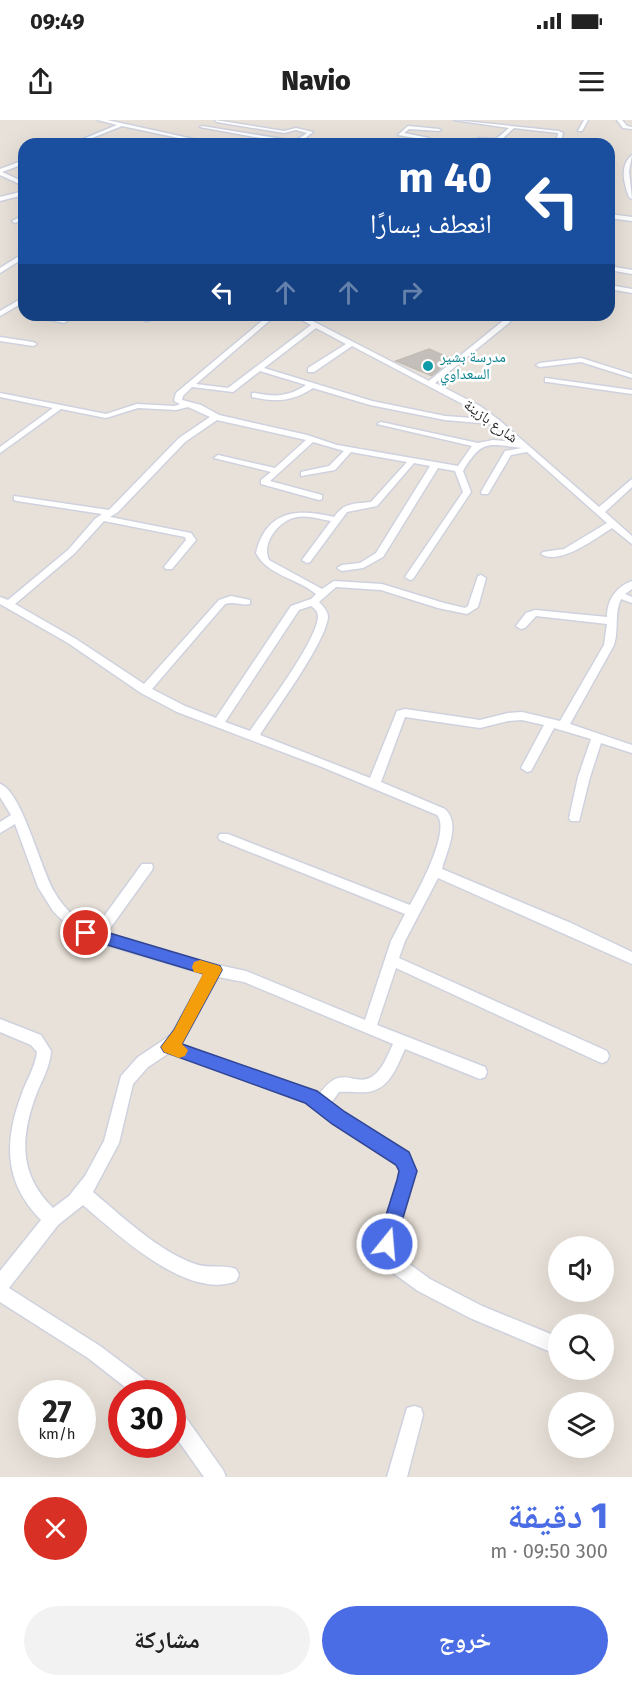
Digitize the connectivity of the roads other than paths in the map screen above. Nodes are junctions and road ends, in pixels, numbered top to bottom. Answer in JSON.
{"nodes":[{"id":1,"x":100,"y":120,"type":"edge"},
{"id":2,"x":456,"y":120,"type":"edge"},
{"id":3,"x":526,"y":120,"type":"edge"},
{"id":4,"x":585,"y":120,"type":"edge"},
{"id":5,"x":619,"y":120,"type":"edge"},
{"id":6,"x":218,"y":121,"type":"edge"},
{"id":7,"x":122,"y":125,"type":"junction"},
{"id":8,"x":202,"y":127,"type":"dead end"},
{"id":9,"x":513,"y":127,"type":"junction"},
{"id":10,"x":522,"y":128,"type":"junction"},
{"id":11,"x":632,"y":128,"type":"edge"},
{"id":12,"x":439,"y":130,"type":"junction"},
{"id":13,"x":580,"y":130,"type":"dead end"},
{"id":14,"x":88,"y":138,"type":"edge"},
{"id":15,"x":185,"y":138,"type":"edge"},
{"id":16,"x":263,"y":138,"type":"edge"},
{"id":17,"x":304,"y":138,"type":"edge"},
{"id":18,"x":422,"y":138,"type":"edge"},
{"id":19,"x":428,"y":138,"type":"edge"},
{"id":20,"x":500,"y":138,"type":"edge"},
{"id":21,"x":560,"y":138,"type":"edge"},
{"id":22,"x":632,"y":157,"type":"edge"},
{"id":23,"x":18,"y":164,"type":"edge"},
{"id":24,"x":0,"y":172,"type":"edge"},
{"id":25,"x":8,"y":176,"type":"junction"},
{"id":26,"x":0,"y":179,"type":"edge"},
{"id":27,"x":18,"y":181,"type":"edge"},
{"id":28,"x":630,"y":187,"type":"edge"},
{"id":29,"x":18,"y":194,"type":"edge"},
{"id":30,"x":632,"y":197,"type":"edge"},
{"id":31,"x":0,"y":199,"type":"edge"},
{"id":32,"x":615,"y":217,"type":"edge"},
{"id":33,"x":632,"y":218,"type":"edge"},
{"id":34,"x":18,"y":220,"type":"edge"},
{"id":35,"x":15,"y":221,"type":"dead end"},
{"id":36,"x":632,"y":225,"type":"edge"},
{"id":37,"x":18,"y":259,"type":"edge"},
{"id":38,"x":615,"y":269,"type":"edge"},
{"id":39,"x":0,"y":271,"type":"edge"},
{"id":40,"x":632,"y":272,"type":"edge"},
{"id":41,"x":615,"y":288,"type":"edge"},
{"id":42,"x":632,"y":291,"type":"edge"},
{"id":43,"x":18,"y":303,"type":"edge"},
{"id":44,"x":2,"y":312,"type":"edge"},
{"id":45,"x":14,"y":312,"type":"dead end"},
{"id":46,"x":266,"y":321,"type":"edge"},
{"id":47,"x":310,"y":321,"type":"edge"},
{"id":48,"x":508,"y":321,"type":"edge"},
{"id":49,"x":314,"y":323,"type":"junction"},
{"id":50,"x":0,"y":339,"type":"edge"},
{"id":51,"x":352,"y":343,"type":"junction"},
{"id":52,"x":33,"y":344,"type":"dead end"},
{"id":53,"x":540,"y":365,"type":"dead end"},
{"id":54,"x":258,"y":368,"type":"junction"},
{"id":55,"x":311,"y":370,"type":"dead end"},
{"id":56,"x":632,"y":376,"type":"edge"},
{"id":57,"x":548,"y":380,"type":"dead end"},
{"id":58,"x":431,"y":383,"type":"junction"},
{"id":59,"x":313,"y":384,"type":"junction"},
{"id":60,"x":190,"y":385,"type":"junction"},
{"id":61,"x":632,"y":392,"type":"edge"},
{"id":62,"x":0,"y":395,"type":"edge"},
{"id":63,"x":255,"y":395,"type":"dead end"},
{"id":64,"x":13,"y":397,"type":"junction"},
{"id":65,"x":0,"y":401,"type":"edge"},
{"id":66,"x":188,"y":404,"type":"junction"},
{"id":67,"x":60,"y":406,"type":"junction"},
{"id":68,"x":216,"y":417,"type":"junction"},
{"id":69,"x":496,"y":422,"type":"junction"},
{"id":70,"x":381,"y":424,"type":"dead end"},
{"id":71,"x":312,"y":439,"type":"junction"},
{"id":72,"x":477,"y":445,"type":"junction"},
{"id":73,"x":527,"y":448,"type":"junction"},
{"id":74,"x":349,"y":450,"type":"junction"},
{"id":75,"x":0,"y":451,"type":"edge"},
{"id":76,"x":218,"y":458,"type":"dead end"},
{"id":77,"x":412,"y":461,"type":"junction"},
{"id":78,"x":435,"y":465,"type":"junction"},
{"id":79,"x":460,"y":469,"type":"junction"},
{"id":80,"x":275,"y":470,"type":"junction"},
{"id":81,"x":304,"y":474,"type":"dead end"},
{"id":82,"x":632,"y":482,"type":"edge"},
{"id":83,"x":485,"y":492,"type":"dead end"},
{"id":84,"x":319,"y":497,"type":"dead end"},
{"id":85,"x":17,"y":498,"type":"dead end"},
{"id":86,"x":599,"y":512,"type":"junction"},
{"id":87,"x":112,"y":513,"type":"junction"},
{"id":88,"x":102,"y":518,"type":"junction"},
{"id":89,"x":337,"y":520,"type":"junction"},
{"id":90,"x":612,"y":523,"type":"junction"},
{"id":91,"x":632,"y":542,"type":"edge"},
{"id":92,"x":546,"y":554,"type":"dead end"},
{"id":93,"x":307,"y":560,"type":"dead end"},
{"id":94,"x":169,"y":567,"type":"dead end"},
{"id":95,"x":342,"y":568,"type":"dead end"},
{"id":96,"x":410,"y":577,"type":"dead end"},
{"id":97,"x":481,"y":578,"type":"dead end"},
{"id":98,"x":632,"y":584,"type":"edge"},
{"id":99,"x":322,"y":594,"type":"junction"},
{"id":100,"x":618,"y":595,"type":"junction"},
{"id":101,"x":632,"y":600,"type":"edge"},
{"id":102,"x":247,"y":602,"type":"dead end"},
{"id":103,"x":312,"y":602,"type":"junction"},
{"id":104,"x":4,"y":603,"type":"edge"},
{"id":105,"x":611,"y":621,"type":"junction"},
{"id":106,"x":521,"y":626,"type":"dead end"},
{"id":107,"x":145,"y":690,"type":"junction"},
{"id":108,"x":218,"y":724,"type":"junction"},
{"id":109,"x":557,"y":724,"type":"junction"},
{"id":110,"x":253,"y":736,"type":"junction"},
{"id":111,"x":597,"y":737,"type":"junction"},
{"id":112,"x":632,"y":749,"type":"edge"},
{"id":113,"x":527,"y":768,"type":"dead end"},
{"id":114,"x":374,"y":784,"type":"junction"},
{"id":115,"x":2,"y":792,"type":"edge"},
{"id":116,"x":18,"y":816,"type":"junction"},
{"id":117,"x":575,"y":818,"type":"dead end"},
{"id":118,"x":0,"y":828,"type":"edge"},
{"id":119,"x":224,"y":837,"type":"dead end"},
{"id":120,"x":147,"y":867,"type":"dead end"},
{"id":121,"x":435,"y":871,"type":"junction"},
{"id":122,"x":414,"y":912,"type":"junction"},
{"id":123,"x":97,"y":936,"type":"junction"},
{"id":124,"x":632,"y":958,"type":"edge"},
{"id":125,"x":391,"y":960,"type":"junction"},
{"id":126,"x":214,"y":970,"type":"junction"},
{"id":127,"x":0,"y":1024,"type":"edge"},
{"id":128,"x":369,"y":1028,"type":"junction"},
{"id":129,"x":402,"y":1041,"type":"junction"},
{"id":130,"x":170,"y":1047,"type":"junction"},
{"id":131,"x":602,"y":1056,"type":"dead end"},
{"id":132,"x":480,"y":1072,"type":"dead end"},
{"id":133,"x":322,"y":1104,"type":"junction"},
{"id":134,"x":82,"y":1194,"type":"junction"},
{"id":135,"x":52,"y":1219,"type":"junction"},
{"id":136,"x":230,"y":1275,"type":"dead end"},
{"id":137,"x":0,"y":1284,"type":"edge"},
{"id":138,"x":0,"y":1292,"type":"edge"},
{"id":139,"x":548,"y":1342,"type":"edge"},
{"id":140,"x":131,"y":1380,"type":"edge"},
{"id":141,"x":414,"y":1415,"type":"dead end"},
{"id":142,"x":186,"y":1435,"type":"edge"},
{"id":143,"x":216,"y":1477,"type":"edge"},
{"id":144,"x":397,"y":1477,"type":"edge"}],
"edges":[{"from":1,"to":7,"type":"street"},
{"from":2,"to":9,"type":"street"},
{"from":2,"to":12,"type":"street"},
{"from":3,"to":10,"type":"street"},
{"from":4,"to":13,"type":"street"},
{"from":5,"to":11,"type":"street"},
{"from":6,"to":17,"type":"street"},
{"from":7,"to":14,"type":"street"},
{"from":7,"to":15,"type":"street"},
{"from":8,"to":16,"type":"street"},
{"from":9,"to":10,"type":"street"},
{"from":9,"to":20,"type":"street"},
{"from":10,"to":21,"type":"street"},
{"from":12,"to":18,"type":"street"},
{"from":12,"to":19,"type":"street"},
{"from":22,"to":28,"type":"street"},
{"from":23,"to":24,"type":"street"},
{"from":24,"to":25,"type":"street"},
{"from":25,"to":26,"type":"street"},
{"from":25,"to":27,"type":"street"},
{"from":28,"to":30,"type":"street"},
{"from":29,"to":31,"type":"street"},
{"from":32,"to":33,"type":"street"},
{"from":33,"to":36,"type":"street"},
{"from":34,"to":35,"type":"street"},
{"from":37,"to":39,"type":"street"},
{"from":38,"to":40,"type":"street"},
{"from":41,"to":42,"type":"street"},
{"from":43,"to":44,"type":"street"},
{"from":44,"to":45,"type":"street"},
{"from":46,"to":60,"type":"street"},
{"from":47,"to":49,"type":"street","name":"شارع بازينة"},
{"from":48,"to":58,"type":"street"},
{"from":49,"to":51,"type":"street","name":"شارع بازينة"},
{"from":49,"to":54,"type":"street"},
{"from":50,"to":52,"type":"street"},
{"from":51,"to":55,"type":"street"},
{"from":51,"to":58,"type":"street","name":"شارع بازينة"},
{"from":53,"to":56,"type":"street"},
{"from":54,"to":59,"type":"street"},
{"from":54,"to":60,"type":"street"},
{"from":57,"to":61,"type":"street"},
{"from":58,"to":69,"type":"street","name":"شارع بازينة"},
{"from":59,"to":63,"type":"street"},
{"from":59,"to":69,"type":"street"},
{"from":60,"to":66,"type":"street"},
{"from":62,"to":64,"type":"street"},
{"from":64,"to":65,"type":"street"},
{"from":64,"to":67,"type":"street"},
{"from":66,"to":67,"type":"street"},
{"from":66,"to":68,"type":"street"},
{"from":67,"to":75,"type":"street"},
{"from":68,"to":71,"type":"street"},
{"from":68,"to":87,"type":"street"},
{"from":69,"to":73,"type":"street","name":"شارع بازينة"},
{"from":70,"to":72,"type":"street"},
{"from":71,"to":74,"type":"street"},
{"from":71,"to":80,"type":"street"},
{"from":72,"to":73,"type":"street"},
{"from":72,"to":79,"type":"street"},
{"from":73,"to":83,"type":"street"},
{"from":73,"to":86,"type":"street","name":"شارع بازينة"},
{"from":74,"to":77,"type":"street"},
{"from":74,"to":81,"type":"street"},
{"from":76,"to":80,"type":"street"},
{"from":77,"to":78,"type":"street"},
{"from":77,"to":89,"type":"street"},
{"from":78,"to":79,"type":"street"},
{"from":78,"to":95,"type":"street"},
{"from":79,"to":96,"type":"street"},
{"from":80,"to":84,"type":"street"},
{"from":82,"to":86,"type":"street"},
{"from":85,"to":87,"type":"street"},
{"from":86,"to":90,"type":"street","name":"شارع بازينة"},
{"from":87,"to":88,"type":"street"},
{"from":88,"to":94,"type":"street"},
{"from":88,"to":104,"type":"street"},
{"from":89,"to":93,"type":"street"},
{"from":89,"to":99,"type":"street"},
{"from":90,"to":91,"type":"street","name":"شارع بازينة"},
{"from":90,"to":92,"type":"street"},
{"from":97,"to":99,"type":"street"},
{"from":98,"to":100,"type":"street"},
{"from":99,"to":103,"type":"street"},
{"from":100,"to":101,"type":"street"},
{"from":100,"to":105,"type":"street"},
{"from":102,"to":107,"type":"street"},
{"from":103,"to":108,"type":"street"},
{"from":103,"to":110,"type":"street"},
{"from":104,"to":107,"type":"street"},
{"from":105,"to":106,"type":"street"},
{"from":105,"to":109,"type":"street"},
{"from":107,"to":108,"type":"street"},
{"from":108,"to":110,"type":"street"},
{"from":109,"to":111,"type":"street"},
{"from":109,"to":113,"type":"street"},
{"from":109,"to":114,"type":"street"},
{"from":110,"to":114,"type":"street"},
{"from":111,"to":112,"type":"street"},
{"from":111,"to":117,"type":"street"},
{"from":114,"to":121,"type":"street"},
{"from":115,"to":116,"type":"street"},
{"from":116,"to":118,"type":"street"},
{"from":116,"to":123,"type":"street"},
{"from":119,"to":122,"type":"street"},
{"from":120,"to":123,"type":"street"},
{"from":121,"to":122,"type":"street"},
{"from":121,"to":124,"type":"street"},
{"from":122,"to":125,"type":"street"},
{"from":123,"to":126,"type":"street"},
{"from":125,"to":128,"type":"street"},
{"from":125,"to":131,"type":"street"},
{"from":126,"to":128,"type":"street"},
{"from":126,"to":130,"type":"street"},
{"from":127,"to":135,"type":"street"},
{"from":128,"to":129,"type":"street"},
{"from":129,"to":132,"type":"street"},
{"from":129,"to":133,"type":"street"},
{"from":130,"to":133,"type":"street"},
{"from":130,"to":134,"type":"street"},
{"from":133,"to":139,"type":"street"},
{"from":134,"to":135,"type":"street"},
{"from":134,"to":136,"type":"street"},
{"from":135,"to":137,"type":"street"},
{"from":138,"to":140,"type":"street"},
{"from":141,"to":144,"type":"street"},
{"from":142,"to":143,"type":"street"}]}
